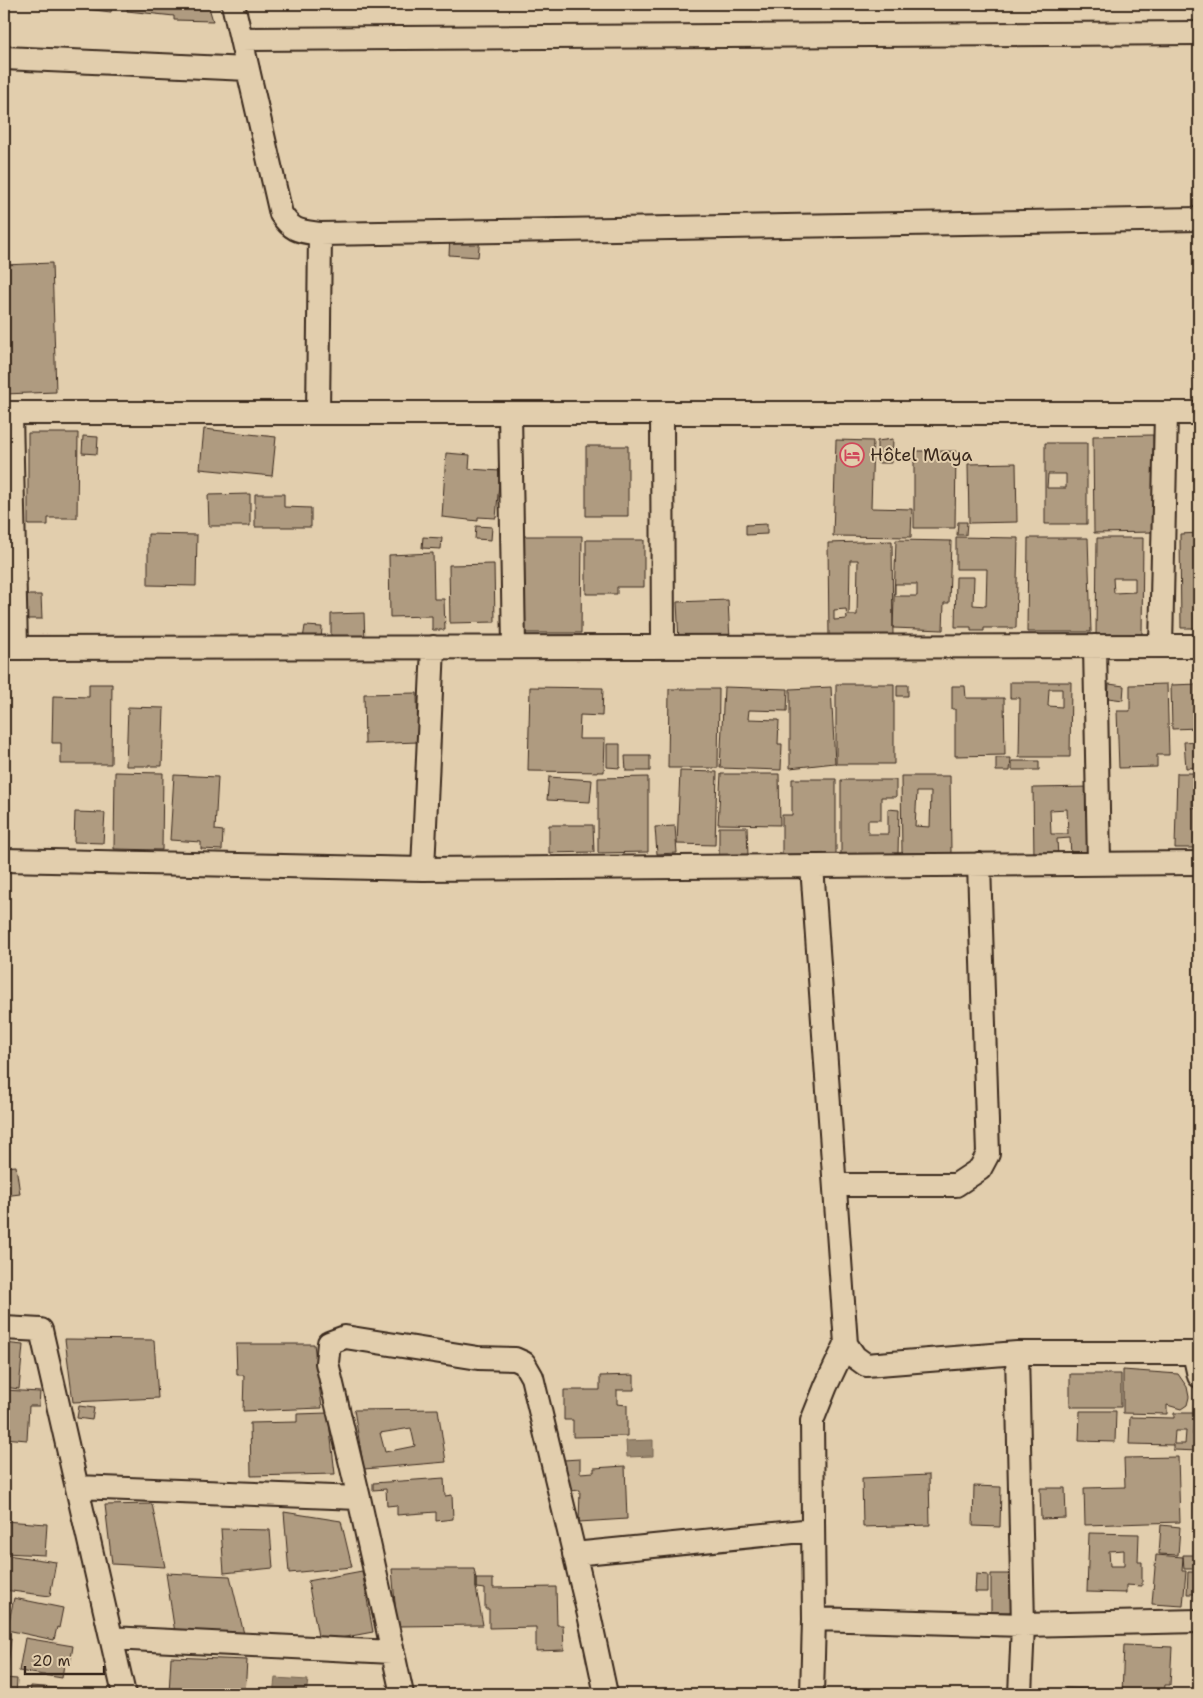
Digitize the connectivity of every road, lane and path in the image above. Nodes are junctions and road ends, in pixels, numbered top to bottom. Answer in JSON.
{"nodes":[{"id":1,"x":233,"y":4,"type":"edge"},
{"id":2,"x":1199,"y":33,"type":"edge"},
{"id":3,"x":241,"y":39,"type":"junction"},
{"id":4,"x":4,"y":58,"type":"edge"},
{"id":5,"x":248,"y":69,"type":"junction"},
{"id":6,"x":1199,"y":219,"type":"edge"},
{"id":7,"x":320,"y":234,"type":"junction"},
{"id":8,"x":7,"y":413,"type":"edge"},
{"id":9,"x":318,"y":413,"type":"junction"},
{"id":10,"x":510,"y":413,"type":"junction"},
{"id":11,"x":1166,"y":413,"type":"junction"},
{"id":12,"x":1199,"y":413,"type":"edge"},
{"id":13,"x":662,"y":414,"type":"junction"},
{"id":14,"x":1095,"y":646,"type":"junction"},
{"id":15,"x":1161,"y":646,"type":"junction"},
{"id":16,"x":1199,"y":646,"type":"edge"},
{"id":17,"x":433,"y":647,"type":"junction"},
{"id":18,"x":514,"y":647,"type":"junction"},
{"id":19,"x":663,"y":647,"type":"junction"},
{"id":20,"x":10,"y":648,"type":"edge"},
{"id":21,"x":4,"y":860,"type":"edge"},
{"id":22,"x":1199,"y":863,"type":"edge"},
{"id":23,"x":979,"y":864,"type":"junction"},
{"id":24,"x":1099,"y":864,"type":"junction"},
{"id":25,"x":812,"y":866,"type":"junction"},
{"id":26,"x":423,"y":869,"type":"junction"},
{"id":27,"x":835,"y":1185,"type":"junction"},
{"id":28,"x":4,"y":1328,"type":"edge"},
{"id":29,"x":846,"y":1344,"type":"junction"},
{"id":30,"x":1017,"y":1353,"type":"junction"},
{"id":31,"x":1197,"y":1353,"type":"edge"},
{"id":32,"x":1199,"y":1376,"type":"edge"},
{"id":33,"x":77,"y":1487,"type":"junction"},
{"id":34,"x":359,"y":1498,"type":"junction"},
{"id":35,"x":813,"y":1530,"type":"junction"},
{"id":36,"x":574,"y":1554,"type":"junction"},
{"id":37,"x":814,"y":1619,"type":"junction"},
{"id":38,"x":1199,"y":1621,"type":"edge"},
{"id":39,"x":1023,"y":1625,"type":"junction"},
{"id":40,"x":111,"y":1638,"type":"junction"},
{"id":41,"x":392,"y":1652,"type":"junction"},
{"id":42,"x":124,"y":1694,"type":"edge"},
{"id":43,"x":402,"y":1694,"type":"edge"},
{"id":44,"x":606,"y":1694,"type":"edge"},
{"id":45,"x":812,"y":1694,"type":"edge"},
{"id":46,"x":1020,"y":1694,"type":"edge"}],
"edges":[{"from":1,"to":3,"type":"street"},
{"from":2,"to":3,"type":"street"},
{"from":3,"to":5,"type":"street"},
{"from":4,"to":5,"type":"street"},
{"from":5,"to":7,"type":"street"},
{"from":6,"to":7,"type":"street"},
{"from":7,"to":9,"type":"street"},
{"from":8,"to":9,"type":"street"},
{"from":8,"to":20,"type":"street"},
{"from":9,"to":10,"type":"street"},
{"from":10,"to":13,"type":"street"},
{"from":10,"to":18,"type":"street"},
{"from":11,"to":12,"type":"street"},
{"from":11,"to":13,"type":"street"},
{"from":11,"to":15,"type":"street"},
{"from":13,"to":19,"type":"street"},
{"from":14,"to":15,"type":"street"},
{"from":14,"to":19,"type":"street"},
{"from":14,"to":24,"type":"street"},
{"from":15,"to":16,"type":"street"},
{"from":17,"to":18,"type":"street"},
{"from":17,"to":20,"type":"street"},
{"from":17,"to":26,"type":"street"},
{"from":18,"to":19,"type":"street"},
{"from":21,"to":26,"type":"street"},
{"from":22,"to":24,"type":"street"},
{"from":23,"to":24,"type":"street"},
{"from":23,"to":25,"type":"street"},
{"from":23,"to":27,"type":"street"},
{"from":25,"to":26,"type":"street"},
{"from":25,"to":27,"type":"street"},
{"from":27,"to":29,"type":"street"},
{"from":28,"to":33,"type":"street"},
{"from":29,"to":30,"type":"street"},
{"from":29,"to":35,"type":"street"},
{"from":30,"to":31,"type":"street"},
{"from":30,"to":39,"type":"street"},
{"from":31,"to":32,"type":"street"},
{"from":33,"to":34,"type":"street"},
{"from":33,"to":40,"type":"street"},
{"from":34,"to":36,"type":"street"},
{"from":34,"to":41,"type":"street"},
{"from":35,"to":36,"type":"street"},
{"from":35,"to":37,"type":"street"},
{"from":36,"to":44,"type":"street"},
{"from":37,"to":39,"type":"street"},
{"from":37,"to":45,"type":"street"},
{"from":38,"to":39,"type":"street"},
{"from":39,"to":46,"type":"street"},
{"from":40,"to":41,"type":"street"},
{"from":40,"to":42,"type":"street"},
{"from":41,"to":43,"type":"street"}]}
